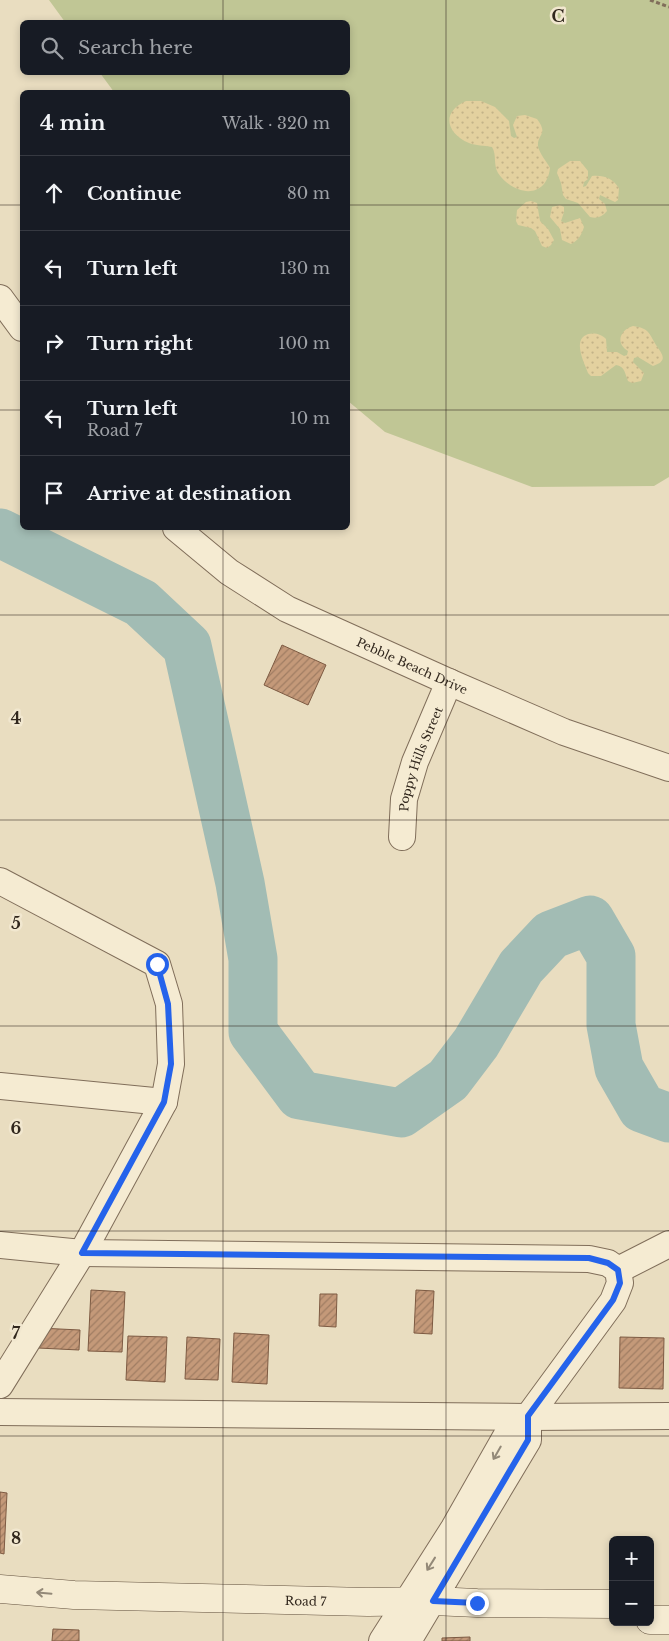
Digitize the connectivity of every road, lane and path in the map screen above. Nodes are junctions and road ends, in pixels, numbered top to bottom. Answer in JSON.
{"nodes":[{"id":1,"x":650,"y":0,"type":"edge"},
{"id":2,"x":669,"y":7,"type":"edge"},
{"id":3,"x":0,"y":298,"type":"edge"},
{"id":4,"x":20,"y":325,"type":"edge"},
{"id":5,"x":178,"y":530,"type":"edge"},
{"id":6,"x":449,"y":682,"type":"junction"},
{"id":7,"x":669,"y":768,"type":"edge"},
{"id":8,"x":402,"y":837,"type":"dead end"},
{"id":9,"x":0,"y":881,"type":"edge"},
{"id":10,"x":0,"y":1086,"type":"edge"},
{"id":11,"x":164,"y":1102,"type":"junction"},
{"id":12,"x":669,"y":1244,"type":"edge"},
{"id":13,"x":0,"y":1245,"type":"edge"},
{"id":14,"x":82,"y":1253,"type":"junction"},
{"id":15,"x":618,"y":1270,"type":"junction"},
{"id":16,"x":0,"y":1385,"type":"edge"},
{"id":17,"x":0,"y":1412,"type":"edge"},
{"id":18,"x":528,"y":1416,"type":"junction"},
{"id":19,"x":669,"y":1416,"type":"edge"},
{"id":20,"x":0,"y":1589,"type":"edge"},
{"id":21,"x":609,"y":1604,"type":"edge"},
{"id":22,"x":654,"y":1604,"type":"edge"},
{"id":23,"x":669,"y":1604,"type":"edge"},
{"id":24,"x":416,"y":1608,"type":"junction"},
{"id":25,"x":0,"y":1609,"type":"edge"},
{"id":26,"x":609,"y":1620,"type":"edge"},
{"id":27,"x":654,"y":1620,"type":"edge"},
{"id":28,"x":669,"y":1620,"type":"edge"},
{"id":29,"x":382,"y":1641,"type":"edge"},
{"id":30,"x":408,"y":1641,"type":"edge"}],
"edges":[{"from":1,"to":2,"type":"path"},
{"from":3,"to":4,"type":"street"},
{"from":5,"to":6,"type":"street","name":"Pebble Beach Drive"},
{"from":6,"to":7,"type":"street","name":"Pebble Beach Drive"},
{"from":6,"to":8,"type":"street","name":"Poppy Hills Street"},
{"from":9,"to":11,"type":"street"},
{"from":10,"to":11,"type":"street"},
{"from":11,"to":14,"type":"street"},
{"from":12,"to":15,"type":"street"},
{"from":13,"to":14,"type":"street"},
{"from":14,"to":15,"type":"street"},
{"from":14,"to":16,"type":"street"},
{"from":15,"to":18,"type":"street"},
{"from":17,"to":18,"type":"street"},
{"from":18,"to":19,"type":"street"},
{"from":18,"to":24,"type":"street"},
{"from":24,"to":20,"type":"street","name":"Road 7","one_way":true},
{"from":21,"to":24,"type":"street","name":"Road 7"},
{"from":22,"to":23,"type":"street"},
{"from":24,"to":25,"type":"street","name":"Road 7"},
{"from":24,"to":26,"type":"street","name":"Road 7"},
{"from":24,"to":29,"type":"street"},
{"from":24,"to":30,"type":"street"},
{"from":27,"to":28,"type":"street"}]}
